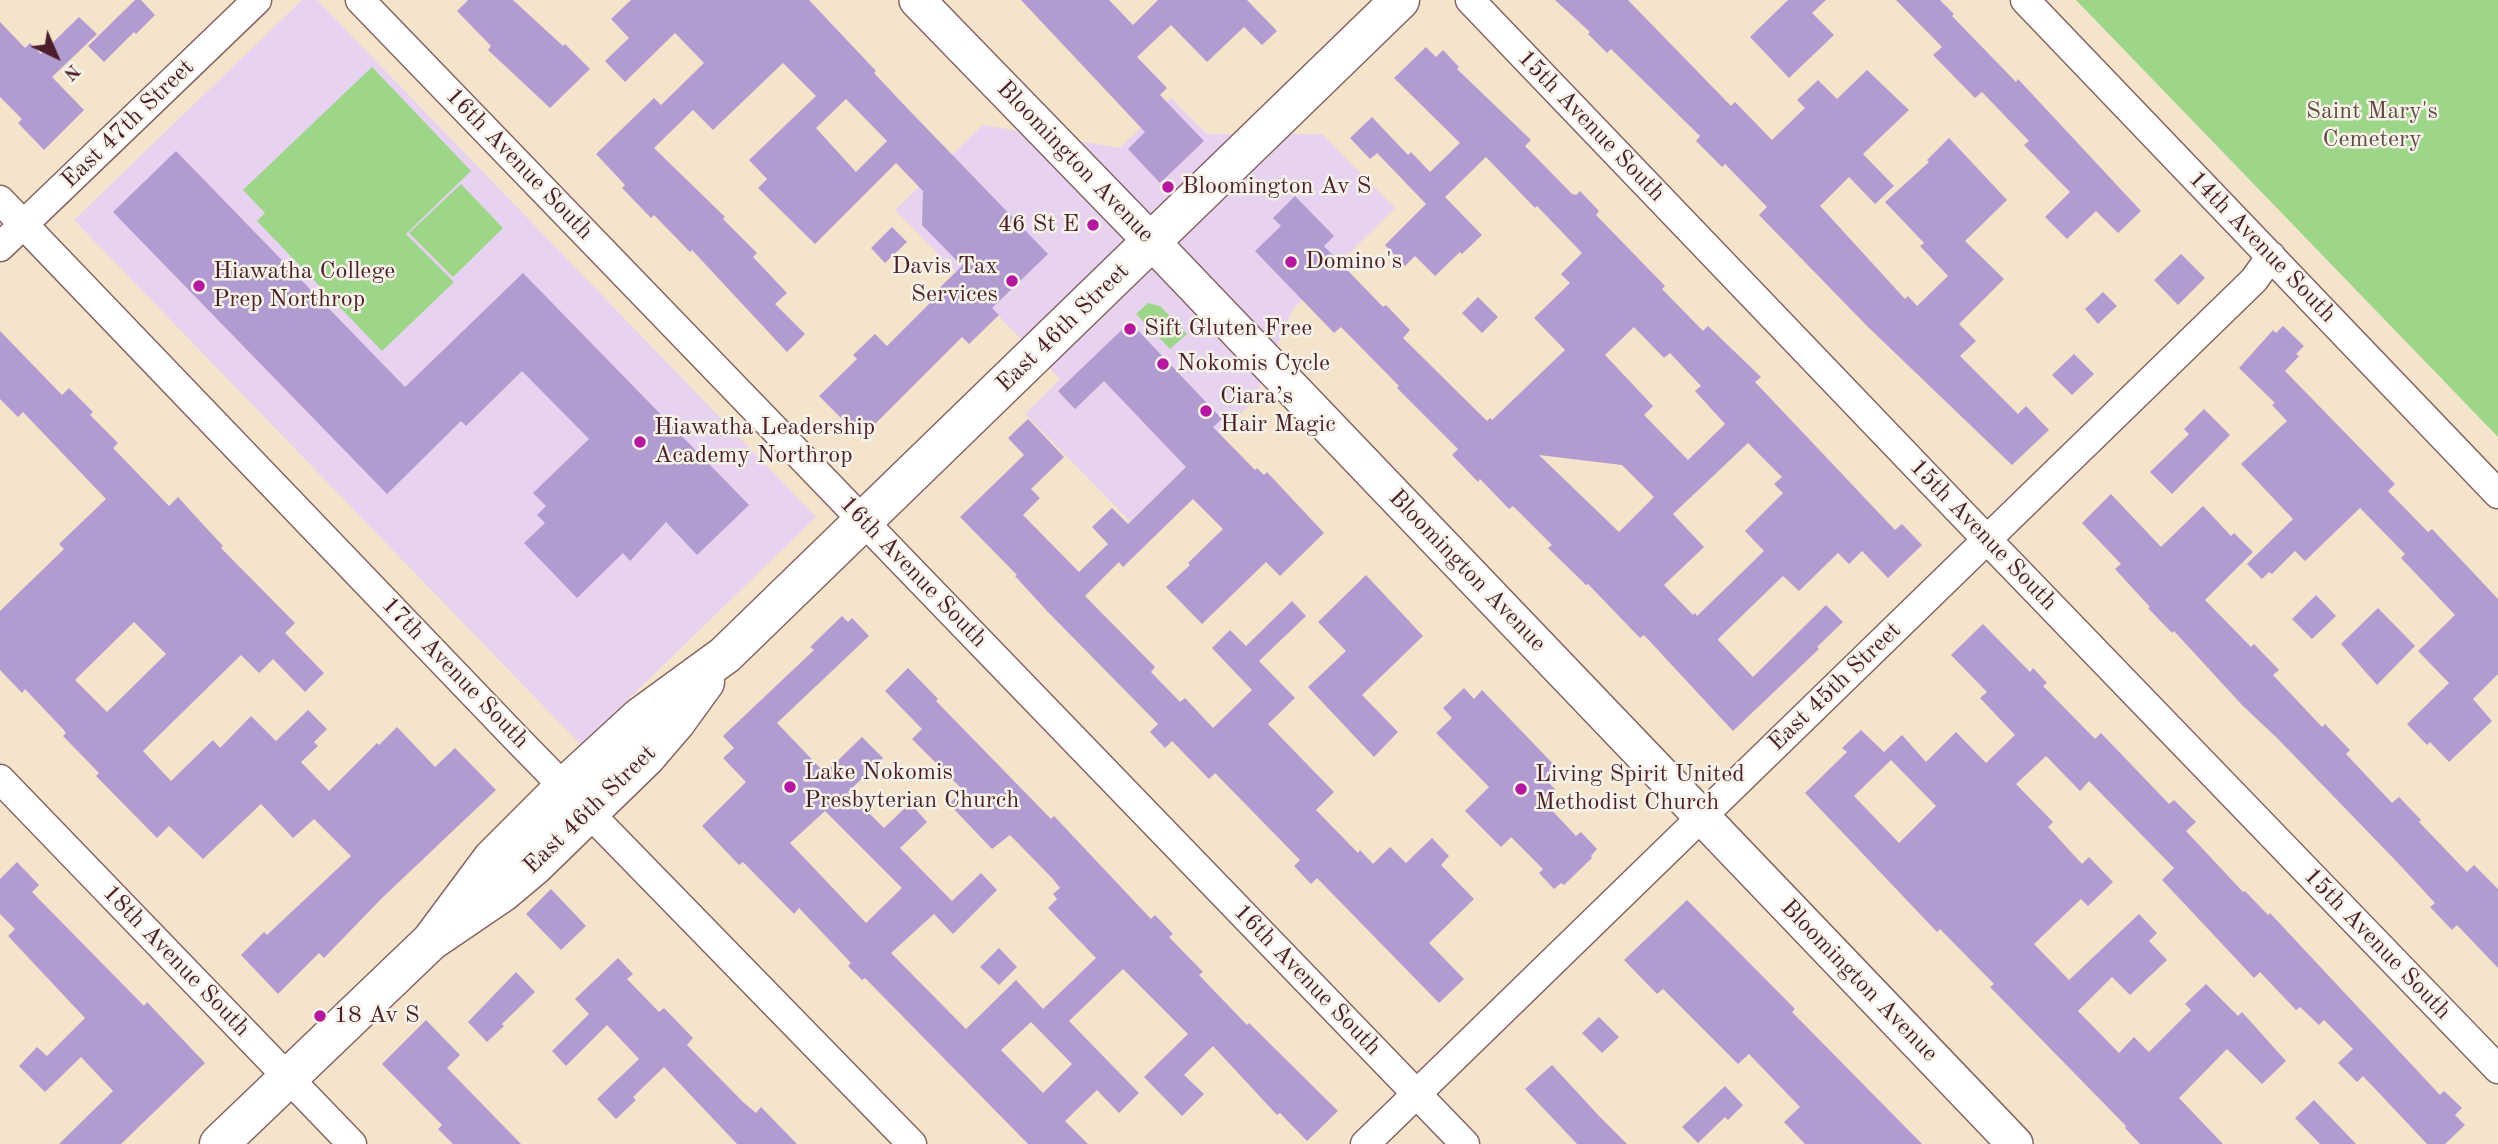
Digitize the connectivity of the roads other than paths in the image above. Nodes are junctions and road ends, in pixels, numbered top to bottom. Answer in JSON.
{"nodes":[{"id":1,"x":257,"y":0,"type":"edge"},
{"id":2,"x":360,"y":0,"type":"edge"},
{"id":3,"x":917,"y":0,"type":"edge"},
{"id":4,"x":1400,"y":0,"type":"edge"},
{"id":5,"x":1471,"y":0,"type":"edge"},
{"id":6,"x":2025,"y":0,"type":"edge"},
{"id":7,"x":0,"y":200,"type":"edge"},
{"id":8,"x":24,"y":225,"type":"junction"},
{"id":9,"x":1152,"y":242,"type":"junction"},
{"id":10,"x":0,"y":247,"type":"edge"},
{"id":11,"x":2271,"y":256,"type":"junction"},
{"id":12,"x":2498,"y":494,"type":"edge"},
{"id":13,"x":863,"y":521,"type":"junction"},
{"id":14,"x":1987,"y":540,"type":"junction"},
{"id":15,"x":0,"y":779,"type":"edge"},
{"id":16,"x":577,"y":799,"type":"junction"},
{"id":17,"x":1702,"y":816,"type":"junction"},
{"id":18,"x":2498,"y":1069,"type":"edge"},
{"id":19,"x":288,"y":1077,"type":"junction"},
{"id":20,"x":1417,"y":1094,"type":"junction"},
{"id":21,"x":219,"y":1144,"type":"edge"},
{"id":22,"x":352,"y":1144,"type":"edge"},
{"id":23,"x":912,"y":1144,"type":"edge"},
{"id":24,"x":1365,"y":1144,"type":"edge"},
{"id":25,"x":1465,"y":1144,"type":"edge"},
{"id":26,"x":2015,"y":1144,"type":"edge"}],
"edges":[{"from":1,"to":8,"type":"street","name":"East 47th Street"},
{"from":2,"to":13,"type":"street","name":"16th Avenue South"},
{"from":3,"to":9,"type":"street","name":"Bloomington Avenue"},
{"from":4,"to":9,"type":"main road","name":"East 46th Street"},
{"from":5,"to":14,"type":"street","name":"15th Avenue South"},
{"from":6,"to":11,"type":"street","name":"14th Avenue South"},
{"from":7,"to":8,"type":"street","name":"17th Avenue South"},
{"from":8,"to":10,"type":"street","name":"East 47th Street"},
{"from":8,"to":16,"type":"street","name":"17th Avenue South"},
{"from":9,"to":13,"type":"main road","name":"East 46th Street"},
{"from":9,"to":17,"type":"street","name":"Bloomington Avenue"},
{"from":11,"to":12,"type":"street","name":"14th Avenue South"},
{"from":11,"to":14,"type":"street","name":"East 45th Street"},
{"from":13,"to":16,"type":"main road","name":"East 46th Street"},
{"from":13,"to":20,"type":"street","name":"16th Avenue South"},
{"from":14,"to":17,"type":"street","name":"East 45th Street"},
{"from":14,"to":18,"type":"street","name":"15th Avenue South"},
{"from":15,"to":19,"type":"street","name":"18th Avenue South"},
{"from":16,"to":19,"type":"main road","name":"East 46th Street"},
{"from":16,"to":23,"type":"street","name":"17th Avenue South"},
{"from":17,"to":20,"type":"street","name":"East 45th Street"},
{"from":17,"to":26,"type":"street","name":"Bloomington Avenue"},
{"from":19,"to":21,"type":"main road","name":"East 46th Street"},
{"from":19,"to":22,"type":"street","name":"18th Avenue South"},
{"from":20,"to":24,"type":"street","name":"East 45th Street"},
{"from":20,"to":25,"type":"street","name":"16th Avenue South"}]}
